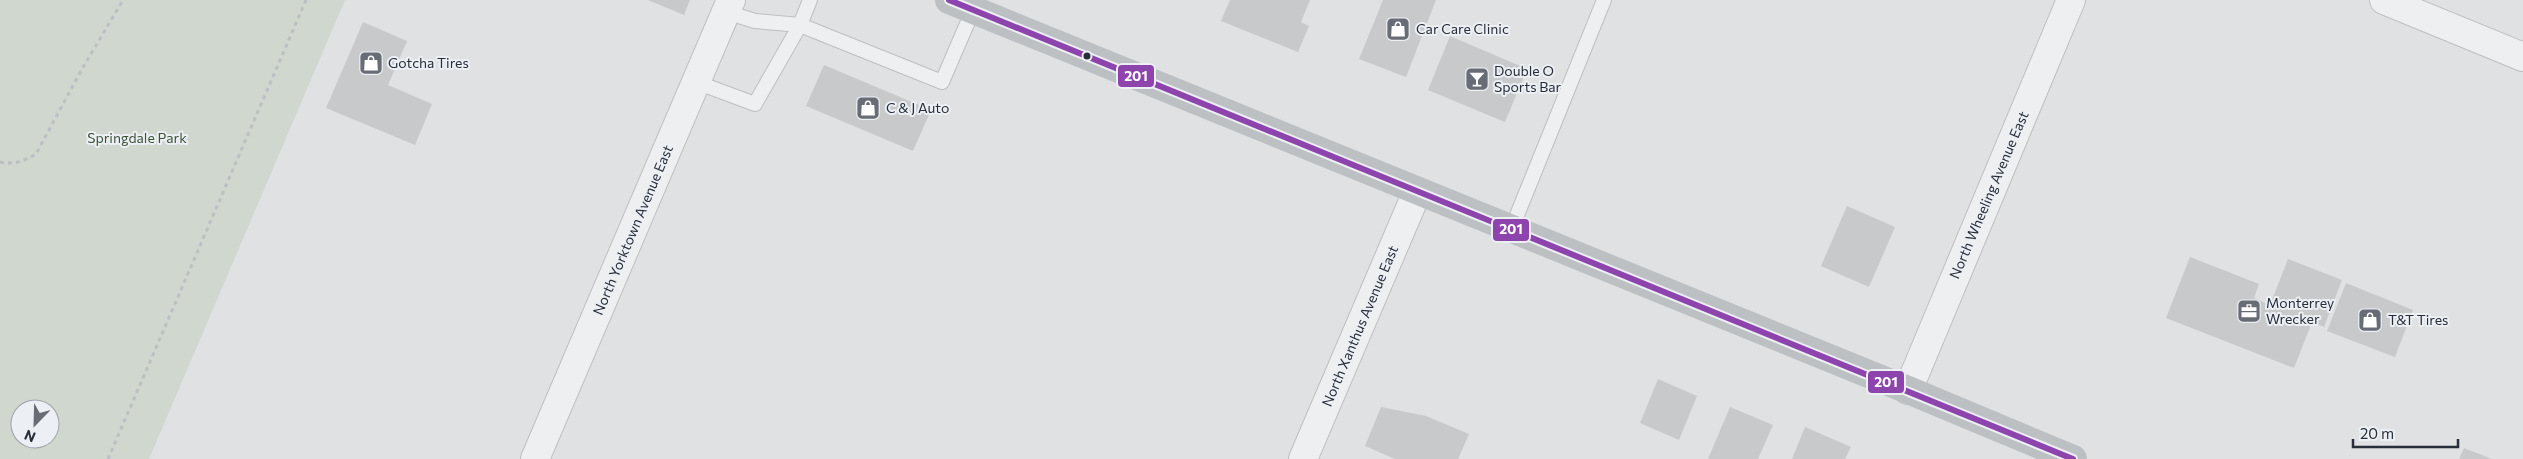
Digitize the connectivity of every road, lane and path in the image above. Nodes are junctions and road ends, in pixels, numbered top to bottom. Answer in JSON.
{"nodes":[{"id":1,"x":123,"y":0,"type":"edge"},
{"id":2,"x":306,"y":0,"type":"edge"},
{"id":3,"x":810,"y":0,"type":"edge"},
{"id":4,"x":949,"y":0,"type":"edge"},
{"id":5,"x":1604,"y":0,"type":"edge"},
{"id":6,"x":2071,"y":0,"type":"edge"},
{"id":7,"x":2384,"y":0,"type":"edge"},
{"id":8,"x":728,"y":6,"type":"edge"},
{"id":9,"x":973,"y":10,"type":"junction"},
{"id":10,"x":800,"y":25,"type":"junction"},
{"id":11,"x":2523,"y":58,"type":"edge"},
{"id":12,"x":696,"y":82,"type":"junction"},
{"id":13,"x":0,"y":162,"type":"edge"},
{"id":14,"x":1417,"y":192,"type":"junction"},
{"id":15,"x":1511,"y":230,"type":"junction"},
{"id":16,"x":1908,"y":390,"type":"junction"},
{"id":17,"x":2069,"y":458,"type":"edge"},
{"id":18,"x":108,"y":459,"type":"edge"},
{"id":19,"x":535,"y":459,"type":"edge"},
{"id":20,"x":1303,"y":459,"type":"edge"}],
"edges":[{"from":1,"to":13,"type":"path"},
{"from":2,"to":18,"type":"path"},
{"from":3,"to":10,"type":"lane"},
{"from":4,"to":9,"type":"main road"},
{"from":5,"to":15,"type":"lane"},
{"from":6,"to":16,"type":"street","name":"North Wheeling Avenue East"},
{"from":7,"to":11,"type":"street"},
{"from":8,"to":10,"type":"lane"},
{"from":8,"to":12,"type":"street","name":"North Yorktown Avenue East"},
{"from":9,"to":10,"type":"lane"},
{"from":9,"to":14,"type":"main road"},
{"from":10,"to":12,"type":"lane"},
{"from":12,"to":19,"type":"street","name":"North Yorktown Avenue East"},
{"from":14,"to":15,"type":"main road"},
{"from":14,"to":20,"type":"street","name":"North Xanthus Avenue East"},
{"from":15,"to":16,"type":"main road"},
{"from":16,"to":17,"type":"main road"}]}
